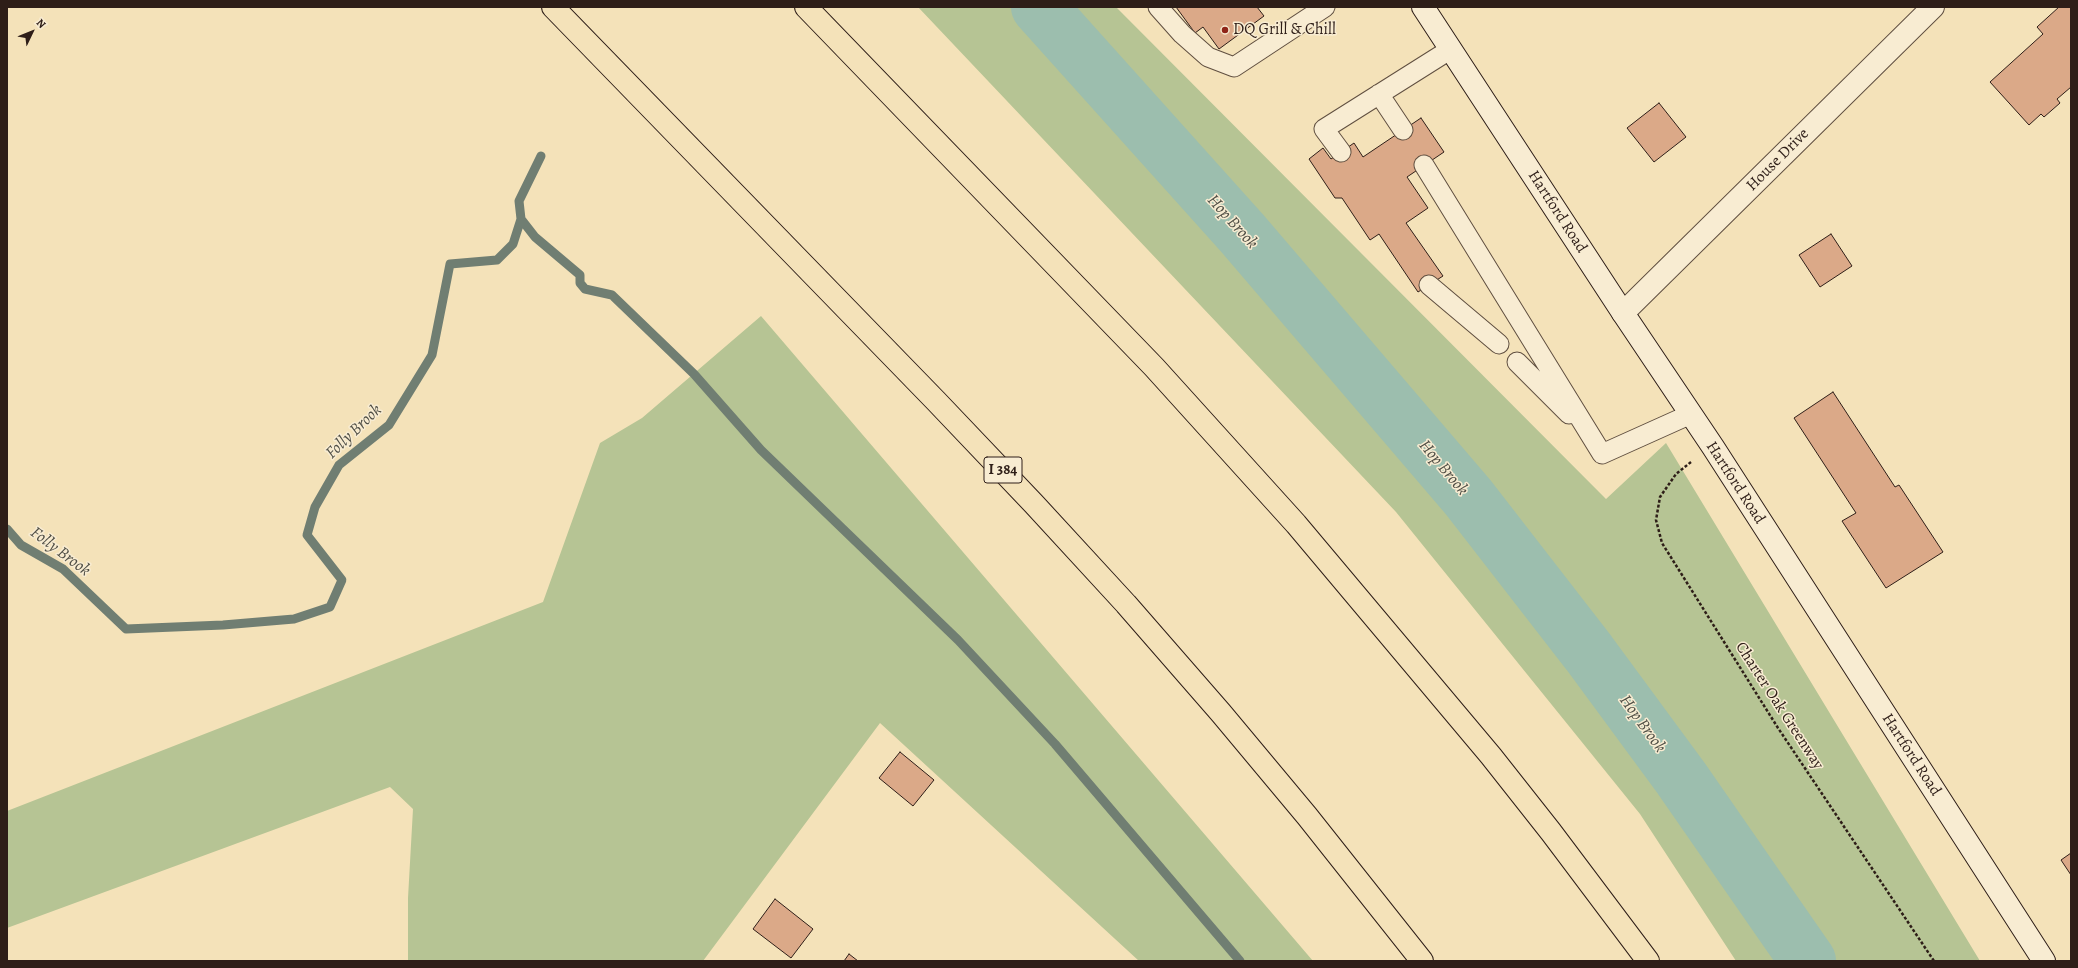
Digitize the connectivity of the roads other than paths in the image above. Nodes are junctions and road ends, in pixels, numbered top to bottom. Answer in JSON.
{"nodes":[{"id":1,"x":553,"y":7,"type":"edge"},
{"id":2,"x":806,"y":7,"type":"edge"},
{"id":3,"x":1158,"y":7,"type":"edge"},
{"id":4,"x":1325,"y":7,"type":"edge"},
{"id":5,"x":1423,"y":7,"type":"edge"},
{"id":6,"x":1933,"y":7,"type":"edge"},
{"id":7,"x":1451,"y":49,"type":"junction"},
{"id":8,"x":1379,"y":94,"type":"junction"},
{"id":9,"x":1403,"y":130,"type":"dead end"},
{"id":10,"x":1341,"y":152,"type":"dead end"},
{"id":11,"x":1424,"y":165,"type":"dead end"},
{"id":12,"x":1429,"y":285,"type":"dead end"},
{"id":13,"x":1623,"y":313,"type":"junction"},
{"id":14,"x":1499,"y":344,"type":"dead end"},
{"id":15,"x":1517,"y":362,"type":"dead end"},
{"id":16,"x":1690,"y":414,"type":"junction"},
{"id":17,"x":1591,"y":436,"type":"junction"},
{"id":18,"x":1422,"y":961,"type":"edge"},
{"id":19,"x":1648,"y":961,"type":"edge"},
{"id":20,"x":2044,"y":961,"type":"edge"}],
"edges":[{"from":1,"to":18,"type":"highway","number":"I 384"},
{"from":2,"to":19,"type":"highway"},
{"from":3,"to":4,"type":"lane"},
{"from":5,"to":7,"type":"main road","name":"Hartford Road"},
{"from":6,"to":13,"type":"main road","name":"House Drive"},
{"from":7,"to":8,"type":"lane"},
{"from":7,"to":13,"type":"main road","name":"Hartford Road"},
{"from":8,"to":9,"type":"lane"},
{"from":8,"to":10,"type":"lane"},
{"from":11,"to":17,"type":"lane"},
{"from":12,"to":14,"type":"lane"},
{"from":13,"to":16,"type":"main road","name":"Hartford Road"},
{"from":15,"to":17,"type":"lane"},
{"from":16,"to":17,"type":"lane"},
{"from":16,"to":20,"type":"main road","name":"Hartford Road"}]}
